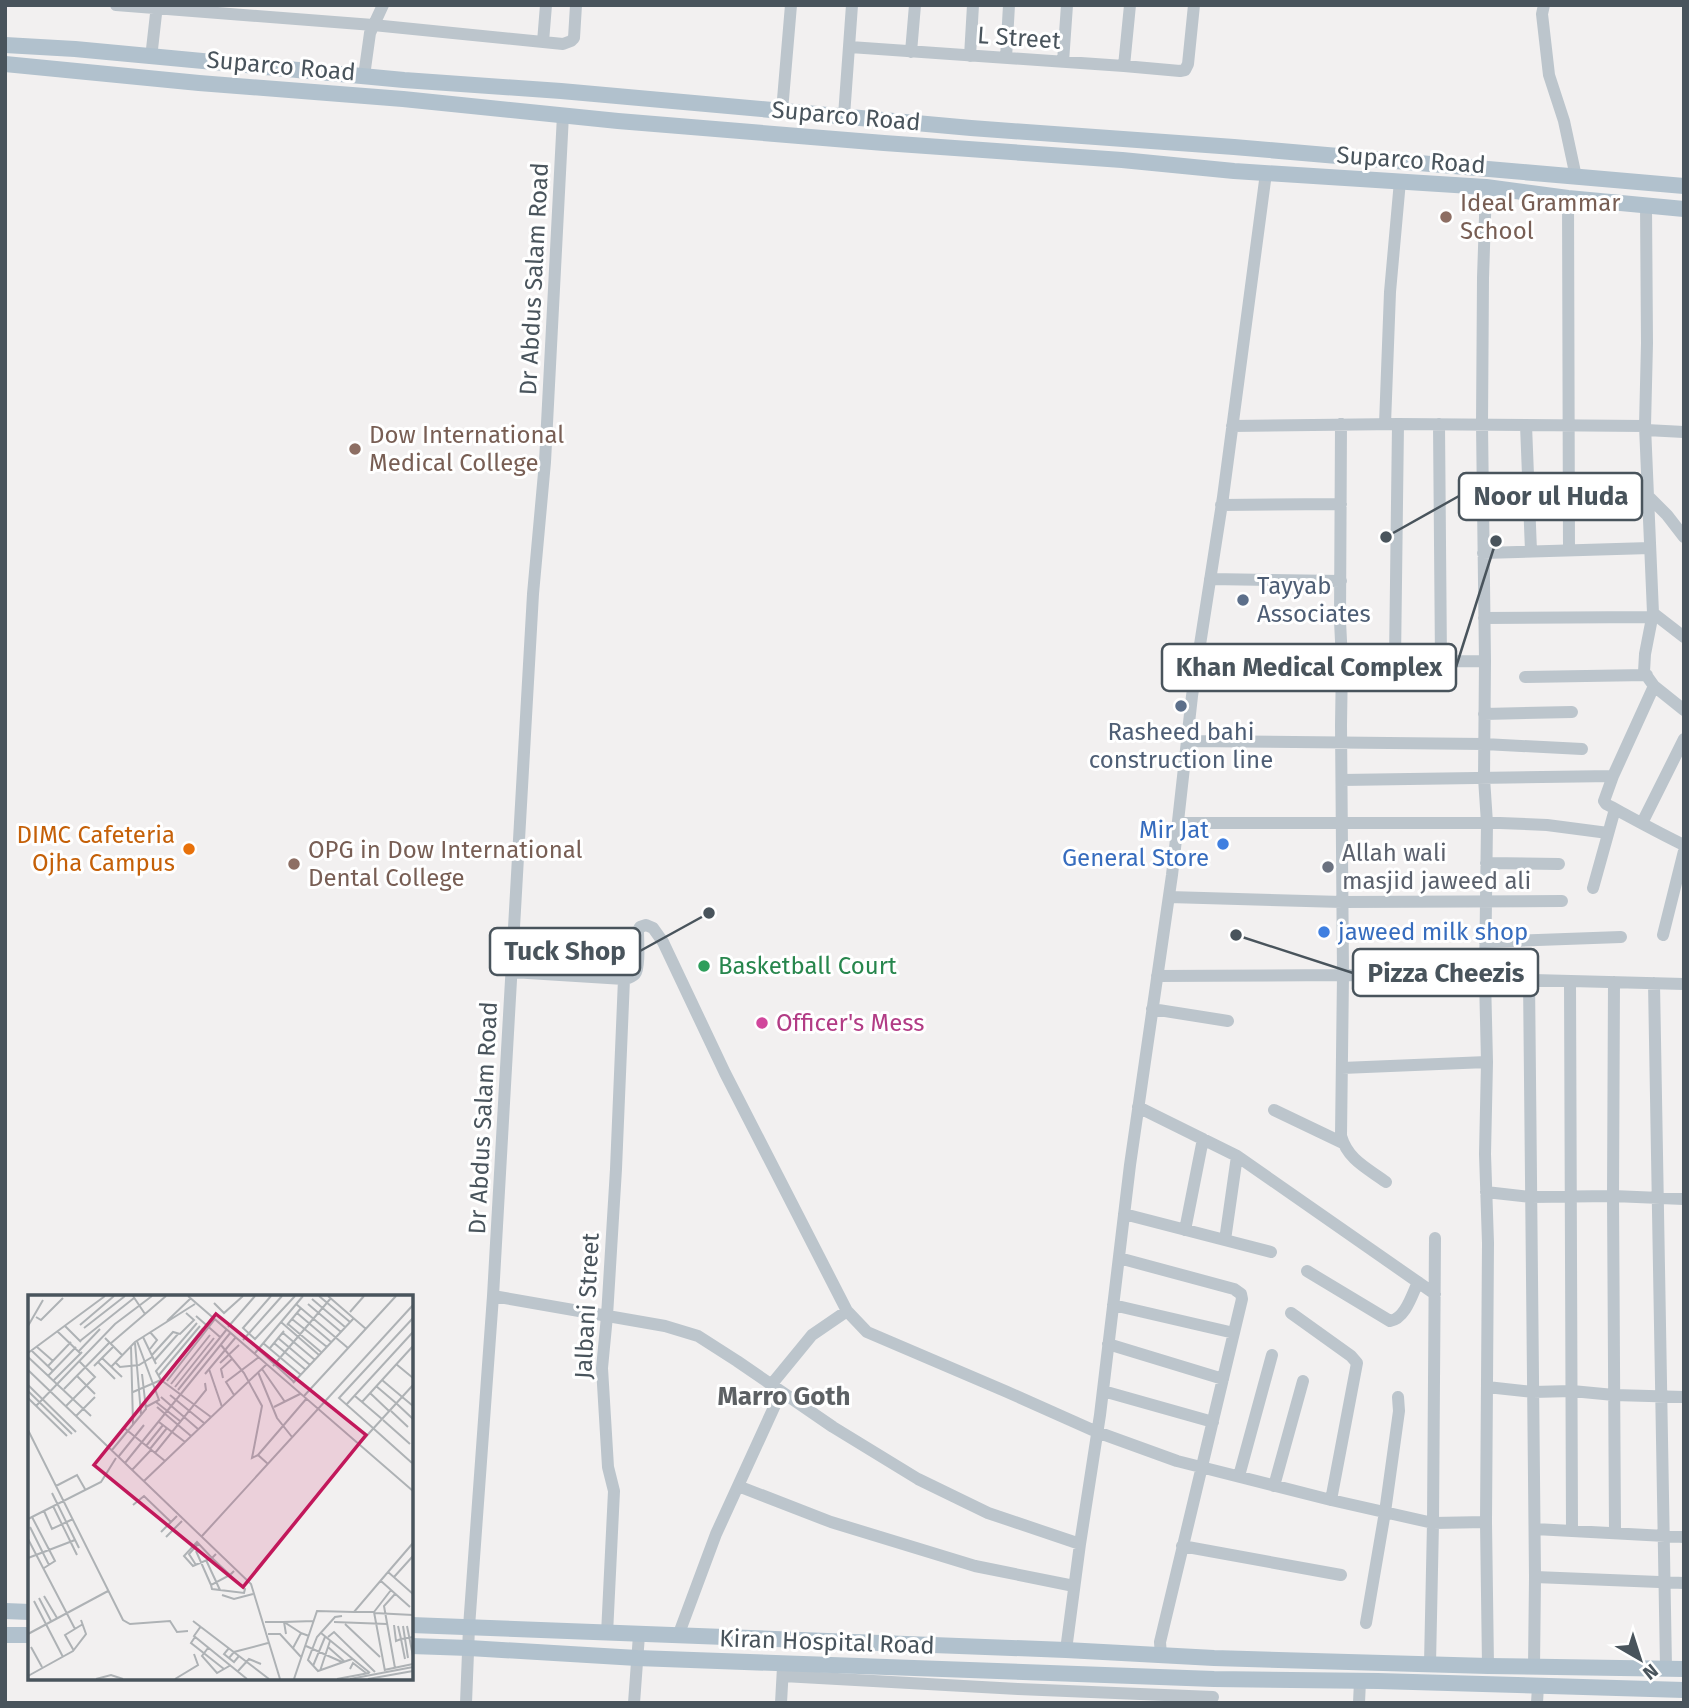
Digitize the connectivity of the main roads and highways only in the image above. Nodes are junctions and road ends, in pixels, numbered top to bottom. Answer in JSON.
{"nodes":[{"id":1,"x":5,"y":45,"type":"edge"},
{"id":2,"x":5,"y":64,"type":"edge"},
{"id":3,"x":404,"y":80,"type":"junction"},
{"id":4,"x":403,"y":99,"type":"junction"},
{"id":5,"x":971,"y":128,"type":"junction"},
{"id":6,"x":971,"y":149,"type":"junction"},
{"id":7,"x":1462,"y":168,"type":"junction"},
{"id":8,"x":1461,"y":186,"type":"junction"},
{"id":9,"x":1684,"y":186,"type":"edge"},
{"id":10,"x":1684,"y":209,"type":"edge"},
{"id":11,"x":5,"y":1611,"type":"edge"},
{"id":12,"x":28,"y":1612,"type":"edge"},
{"id":13,"x":413,"y":1625,"type":"edge"},
{"id":14,"x":5,"y":1635,"type":"edge"},
{"id":15,"x":28,"y":1635,"type":"edge"},
{"id":16,"x":413,"y":1646,"type":"edge"},
{"id":17,"x":1424,"y":1664,"type":"junction"},
{"id":18,"x":1637,"y":1667,"type":"junction"},
{"id":19,"x":1684,"y":1669,"type":"edge"},
{"id":20,"x":1418,"y":1683,"type":"junction"},
{"id":21,"x":1636,"y":1688,"type":"junction"},
{"id":22,"x":1684,"y":1690,"type":"edge"},
{"id":23,"x":1538,"y":1694,"type":"edge"}],
"edges":[{"from":1,"to":3,"type":"main road","name":"Suparco Road"},
{"from":2,"to":4,"type":"main road","name":"Suparco Road"},
{"from":3,"to":4,"type":"main road"},
{"from":3,"to":5,"type":"main road","name":"Suparco Road"},
{"from":4,"to":6,"type":"main road","name":"Suparco Road"},
{"from":5,"to":6,"type":"main road"},
{"from":5,"to":7,"type":"main road","name":"Suparco Road"},
{"from":6,"to":8,"type":"main road","name":"Suparco Road"},
{"from":7,"to":8,"type":"main road"},
{"from":7,"to":9,"type":"main road","name":"Suparco Road"},
{"from":8,"to":10,"type":"main road","name":"Suparco Road"},
{"from":11,"to":12,"type":"main road"},
{"from":13,"to":17,"type":"main road","name":"Kiran Hospital Road"},
{"from":14,"to":15,"type":"main road"},
{"from":16,"to":20,"type":"main road","name":"Kiran Hospital Road"},
{"from":17,"to":18,"type":"main road","name":"Kiran Hospital Road"},
{"from":17,"to":20,"type":"main road"},
{"from":18,"to":19,"type":"main road","name":"Kiran Hospital Road"},
{"from":18,"to":21,"type":"main road"},
{"from":20,"to":23,"type":"main road","name":"Kiran Hospital Road"},
{"from":21,"to":22,"type":"main road","name":"Kiran Hospital Road"},
{"from":21,"to":23,"type":"main road","name":"Kiran Hospital Road"}]}
